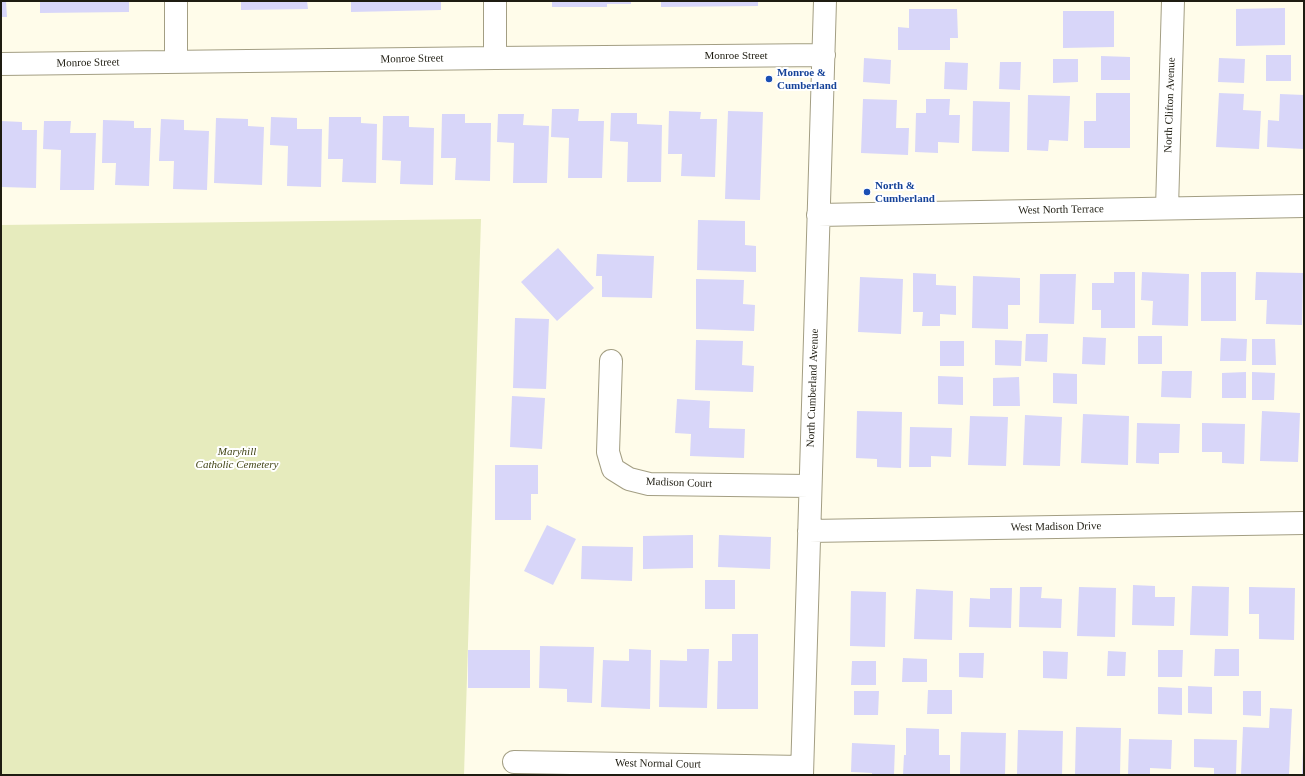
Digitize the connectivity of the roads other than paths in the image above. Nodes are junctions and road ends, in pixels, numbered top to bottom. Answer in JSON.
{"nodes":[{"id":1,"x":176,"y":1,"type":"edge"},
{"id":2,"x":495,"y":1,"type":"edge"},
{"id":3,"x":825,"y":1,"type":"edge"},
{"id":4,"x":1173,"y":1,"type":"edge"},
{"id":5,"x":824,"y":55,"type":"junction"},
{"id":6,"x":495,"y":58,"type":"junction"},
{"id":7,"x":176,"y":62,"type":"junction"},
{"id":8,"x":1,"y":64,"type":"edge"},
{"id":9,"x":1304,"y":206,"type":"edge"},
{"id":10,"x":1167,"y":208,"type":"junction"},
{"id":11,"x":818,"y":215,"type":"junction"},
{"id":12,"x":611,"y":361,"type":"dead end"},
{"id":13,"x":809,"y":486,"type":"junction"},
{"id":14,"x":1304,"y":523,"type":"edge"},
{"id":15,"x":809,"y":531,"type":"junction"},
{"id":16,"x":514,"y":762,"type":"dead end"},
{"id":17,"x":802,"y":771,"type":"edge"}],
"edges":[{"from":1,"to":7,"type":"street"},
{"from":2,"to":6,"type":"street"},
{"from":3,"to":5,"type":"street","name":"North Cumberland Avenue"},
{"from":4,"to":10,"type":"street","name":"North Clifton Avenue"},
{"from":5,"to":6,"type":"street","name":"Monroe Street"},
{"from":5,"to":11,"type":"street","name":"North Cumberland Avenue"},
{"from":6,"to":7,"type":"street","name":"Monroe Street"},
{"from":7,"to":8,"type":"street","name":"Monroe Street"},
{"from":9,"to":10,"type":"street","name":"West North Terrace"},
{"from":10,"to":11,"type":"street","name":"West North Terrace"},
{"from":11,"to":13,"type":"street","name":"North Cumberland Avenue"},
{"from":12,"to":13,"type":"street","name":"Madison Court"},
{"from":13,"to":15,"type":"street","name":"North Cumberland Avenue"},
{"from":14,"to":15,"type":"street","name":"West Madison Drive"},
{"from":15,"to":17,"type":"street","name":"North Cumberland Avenue"},
{"from":16,"to":17,"type":"street","name":"West Normal Court"}]}
